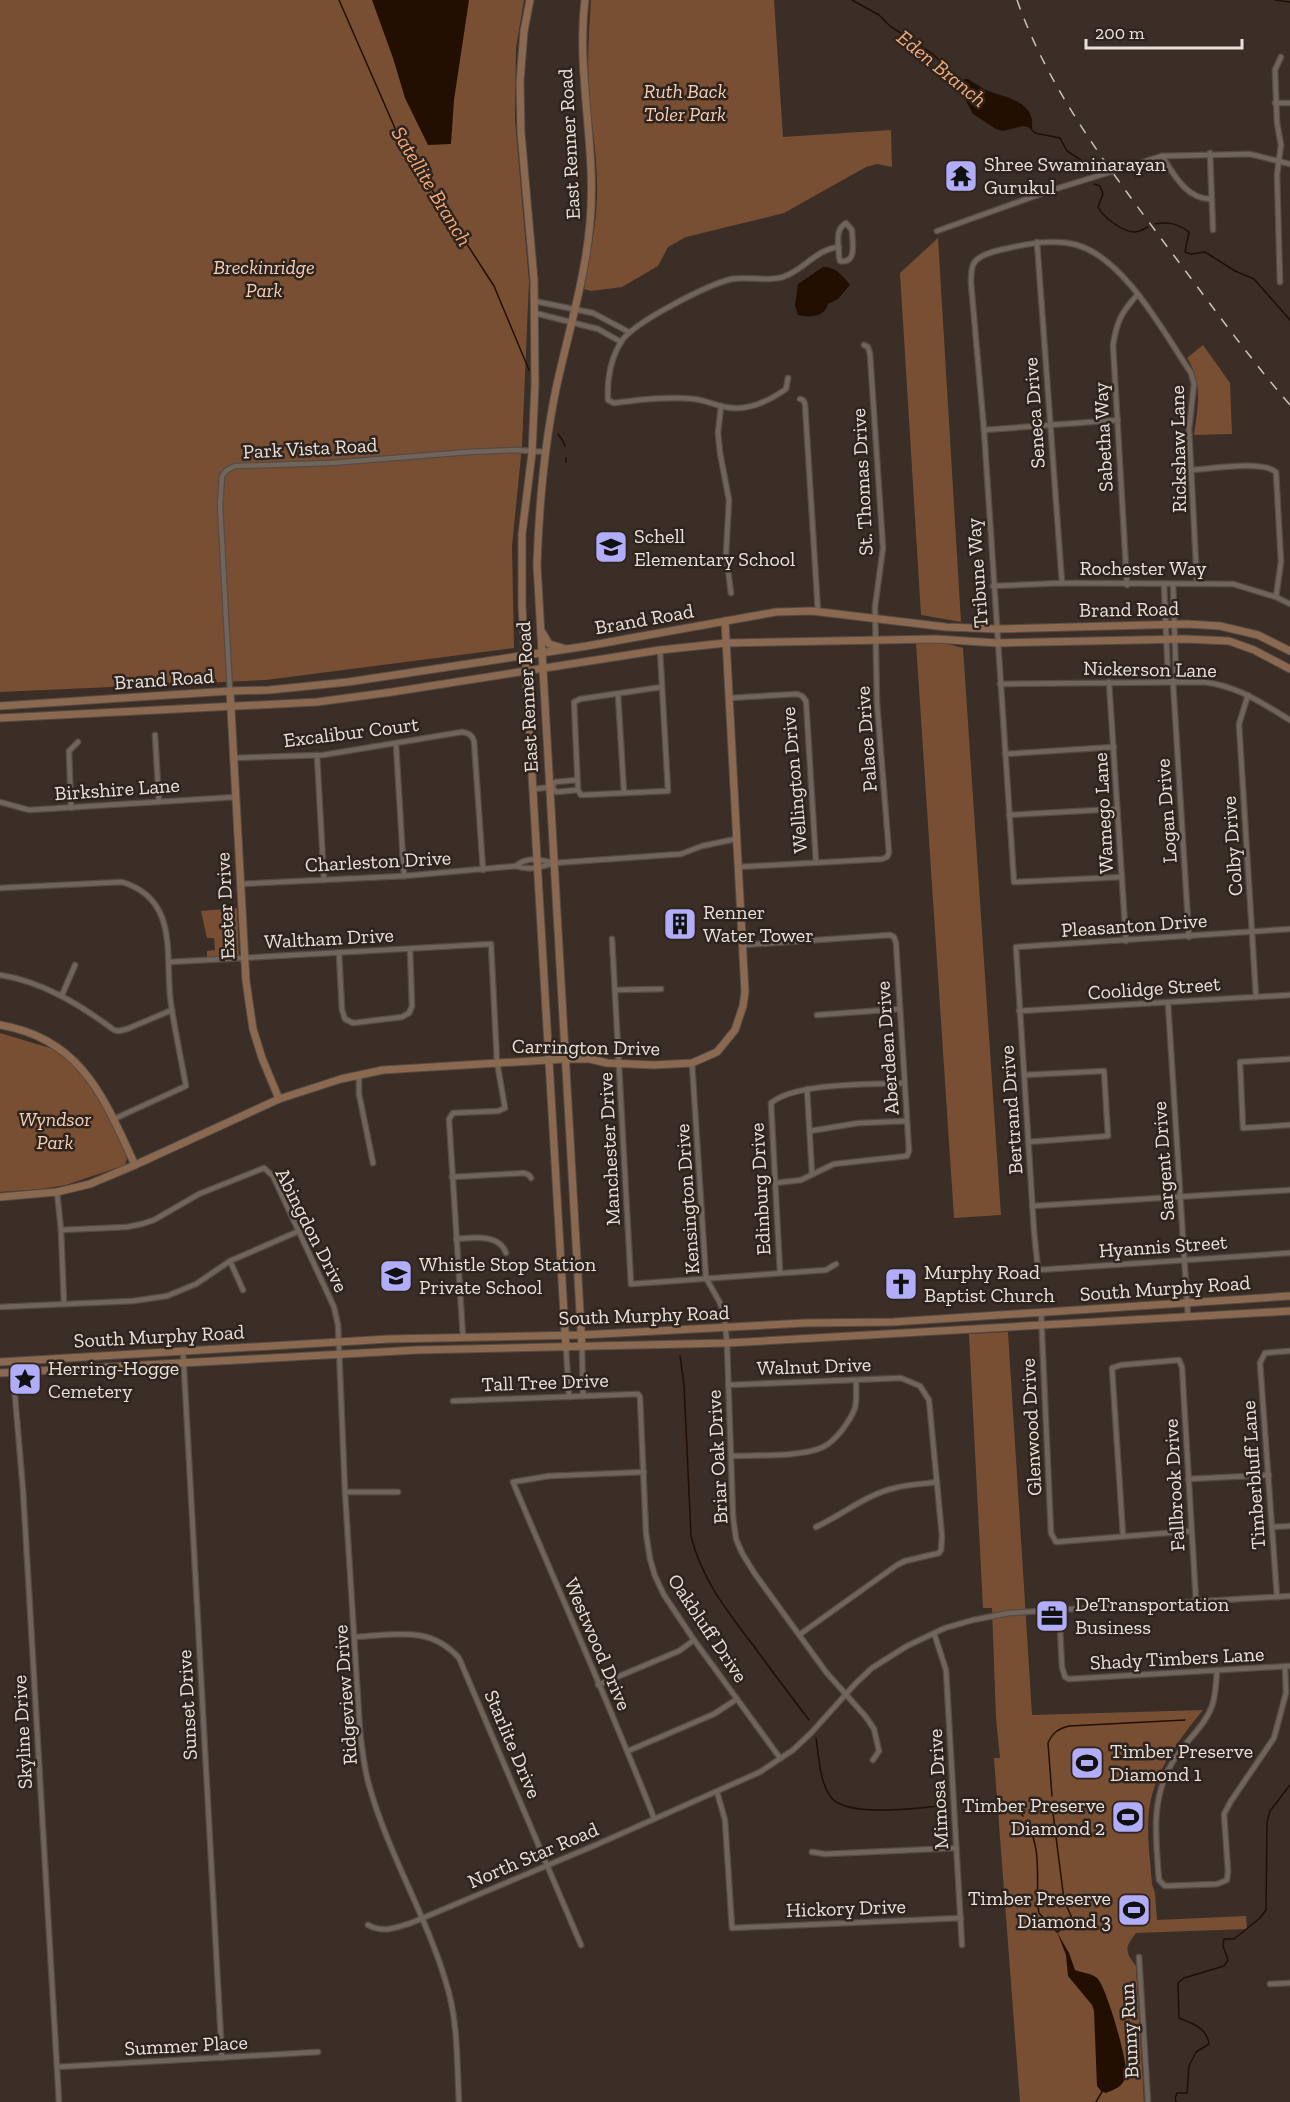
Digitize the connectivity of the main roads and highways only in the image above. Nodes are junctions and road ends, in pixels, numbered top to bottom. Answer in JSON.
{"nodes":[{"id":1,"x":530,"y":0,"type":"edge"},
{"id":2,"x":585,"y":0,"type":"edge"},
{"id":3,"x":725,"y":621,"type":"junction"},
{"id":4,"x":540,"y":626,"type":"junction"},
{"id":5,"x":726,"y":643,"type":"junction"},
{"id":6,"x":568,"y":649,"type":"junction"},
{"id":7,"x":1290,"y":651,"type":"edge"},
{"id":8,"x":542,"y":654,"type":"junction"},
{"id":9,"x":525,"y":656,"type":"junction"},
{"id":10,"x":543,"y":668,"type":"junction"},
{"id":11,"x":1290,"y":669,"type":"edge"},
{"id":12,"x":526,"y":671,"type":"junction"},
{"id":13,"x":373,"y":678,"type":"junction"},
{"id":14,"x":230,"y":691,"type":"junction"},
{"id":15,"x":376,"y":694,"type":"junction"},
{"id":16,"x":0,"y":706,"type":"edge"},
{"id":17,"x":231,"y":706,"type":"junction"},
{"id":18,"x":0,"y":718,"type":"edge"},
{"id":19,"x":0,"y":1025,"type":"edge"},
{"id":20,"x":566,"y":1059,"type":"junction"},
{"id":21,"x":549,"y":1060,"type":"junction"},
{"id":22,"x":279,"y":1099,"type":"junction"},
{"id":23,"x":135,"y":1166,"type":"junction"},
{"id":24,"x":0,"y":1197,"type":"edge"},
{"id":25,"x":1290,"y":1296,"type":"edge"},
{"id":26,"x":1290,"y":1311,"type":"edge"},
{"id":27,"x":860,"y":1323,"type":"junction"},
{"id":28,"x":566,"y":1335,"type":"junction"},
{"id":29,"x":581,"y":1335,"type":"junction"},
{"id":30,"x":860,"y":1336,"type":"junction"},
{"id":31,"x":582,"y":1347,"type":"junction"},
{"id":32,"x":566,"y":1348,"type":"junction"},
{"id":33,"x":0,"y":1362,"type":"edge"},
{"id":34,"x":0,"y":1373,"type":"edge"}],
"edges":[{"from":1,"to":9,"type":"main road","name":"East Renner Road"},
{"from":2,"to":4,"type":"main road","name":"East Renner Road"},
{"from":3,"to":5,"type":"main road","name":"Carrington Drive"},
{"from":3,"to":6,"type":"main road","name":"Brand Road"},
{"from":3,"to":7,"type":"main road","name":"Brand Road"},
{"from":4,"to":6,"type":"main road"},
{"from":4,"to":8,"type":"main road","name":"East Renner Road"},
{"from":5,"to":10,"type":"main road","name":"Brand Road"},
{"from":5,"to":11,"type":"main road","name":"Brand Road"},
{"from":5,"to":20,"type":"main road","name":"Carrington Drive"},
{"from":6,"to":8,"type":"main road","name":"Brand Road"},
{"from":8,"to":9,"type":"main road","name":"Brand Road"},
{"from":8,"to":10,"type":"main road","name":"East Renner Road"},
{"from":9,"to":12,"type":"main road","name":"East Renner Road"},
{"from":9,"to":13,"type":"main road","name":"Brand Road"},
{"from":10,"to":12,"type":"main road","name":"Brand Road"},
{"from":10,"to":20,"type":"main road","name":"East Renner Road"},
{"from":12,"to":15,"type":"main road","name":"Brand Road"},
{"from":12,"to":21,"type":"main road","name":"East Renner Road"},
{"from":13,"to":14,"type":"main road","name":"Brand Road"},
{"from":13,"to":15,"type":"main road"},
{"from":14,"to":16,"type":"main road","name":"Brand Road"},
{"from":14,"to":17,"type":"main road","name":"Exeter Drive"},
{"from":15,"to":17,"type":"main road","name":"Brand Road"},
{"from":17,"to":18,"type":"main road","name":"Brand Road"},
{"from":17,"to":22,"type":"main road","name":"Exeter Drive"},
{"from":19,"to":23,"type":"main road"},
{"from":20,"to":21,"type":"main road","name":"Carrington Drive"},
{"from":20,"to":29,"type":"main road","name":"East Renner Road"},
{"from":21,"to":22,"type":"main road","name":"Carrington Drive"},
{"from":21,"to":28,"type":"main road","name":"East Renner Road"},
{"from":22,"to":23,"type":"main road","name":"Carrington Drive"},
{"from":23,"to":24,"type":"main road","name":"Carrington Drive"},
{"from":25,"to":27,"type":"main road","name":"South Murphy Road"},
{"from":26,"to":30,"type":"main road","name":"South Murphy Road"},
{"from":27,"to":29,"type":"main road","name":"South Murphy Road"},
{"from":27,"to":30,"type":"main road"},
{"from":28,"to":29,"type":"main road","name":"South Murphy Road"},
{"from":28,"to":32,"type":"main road","name":"East Renner Road"},
{"from":28,"to":33,"type":"main road","name":"South Murphy Road"},
{"from":29,"to":31,"type":"main road","name":"East Renner Road"},
{"from":30,"to":31,"type":"main road","name":"South Murphy Road"},
{"from":31,"to":32,"type":"main road","name":"South Murphy Road"},
{"from":32,"to":34,"type":"main road","name":"South Murphy Road"}]}
